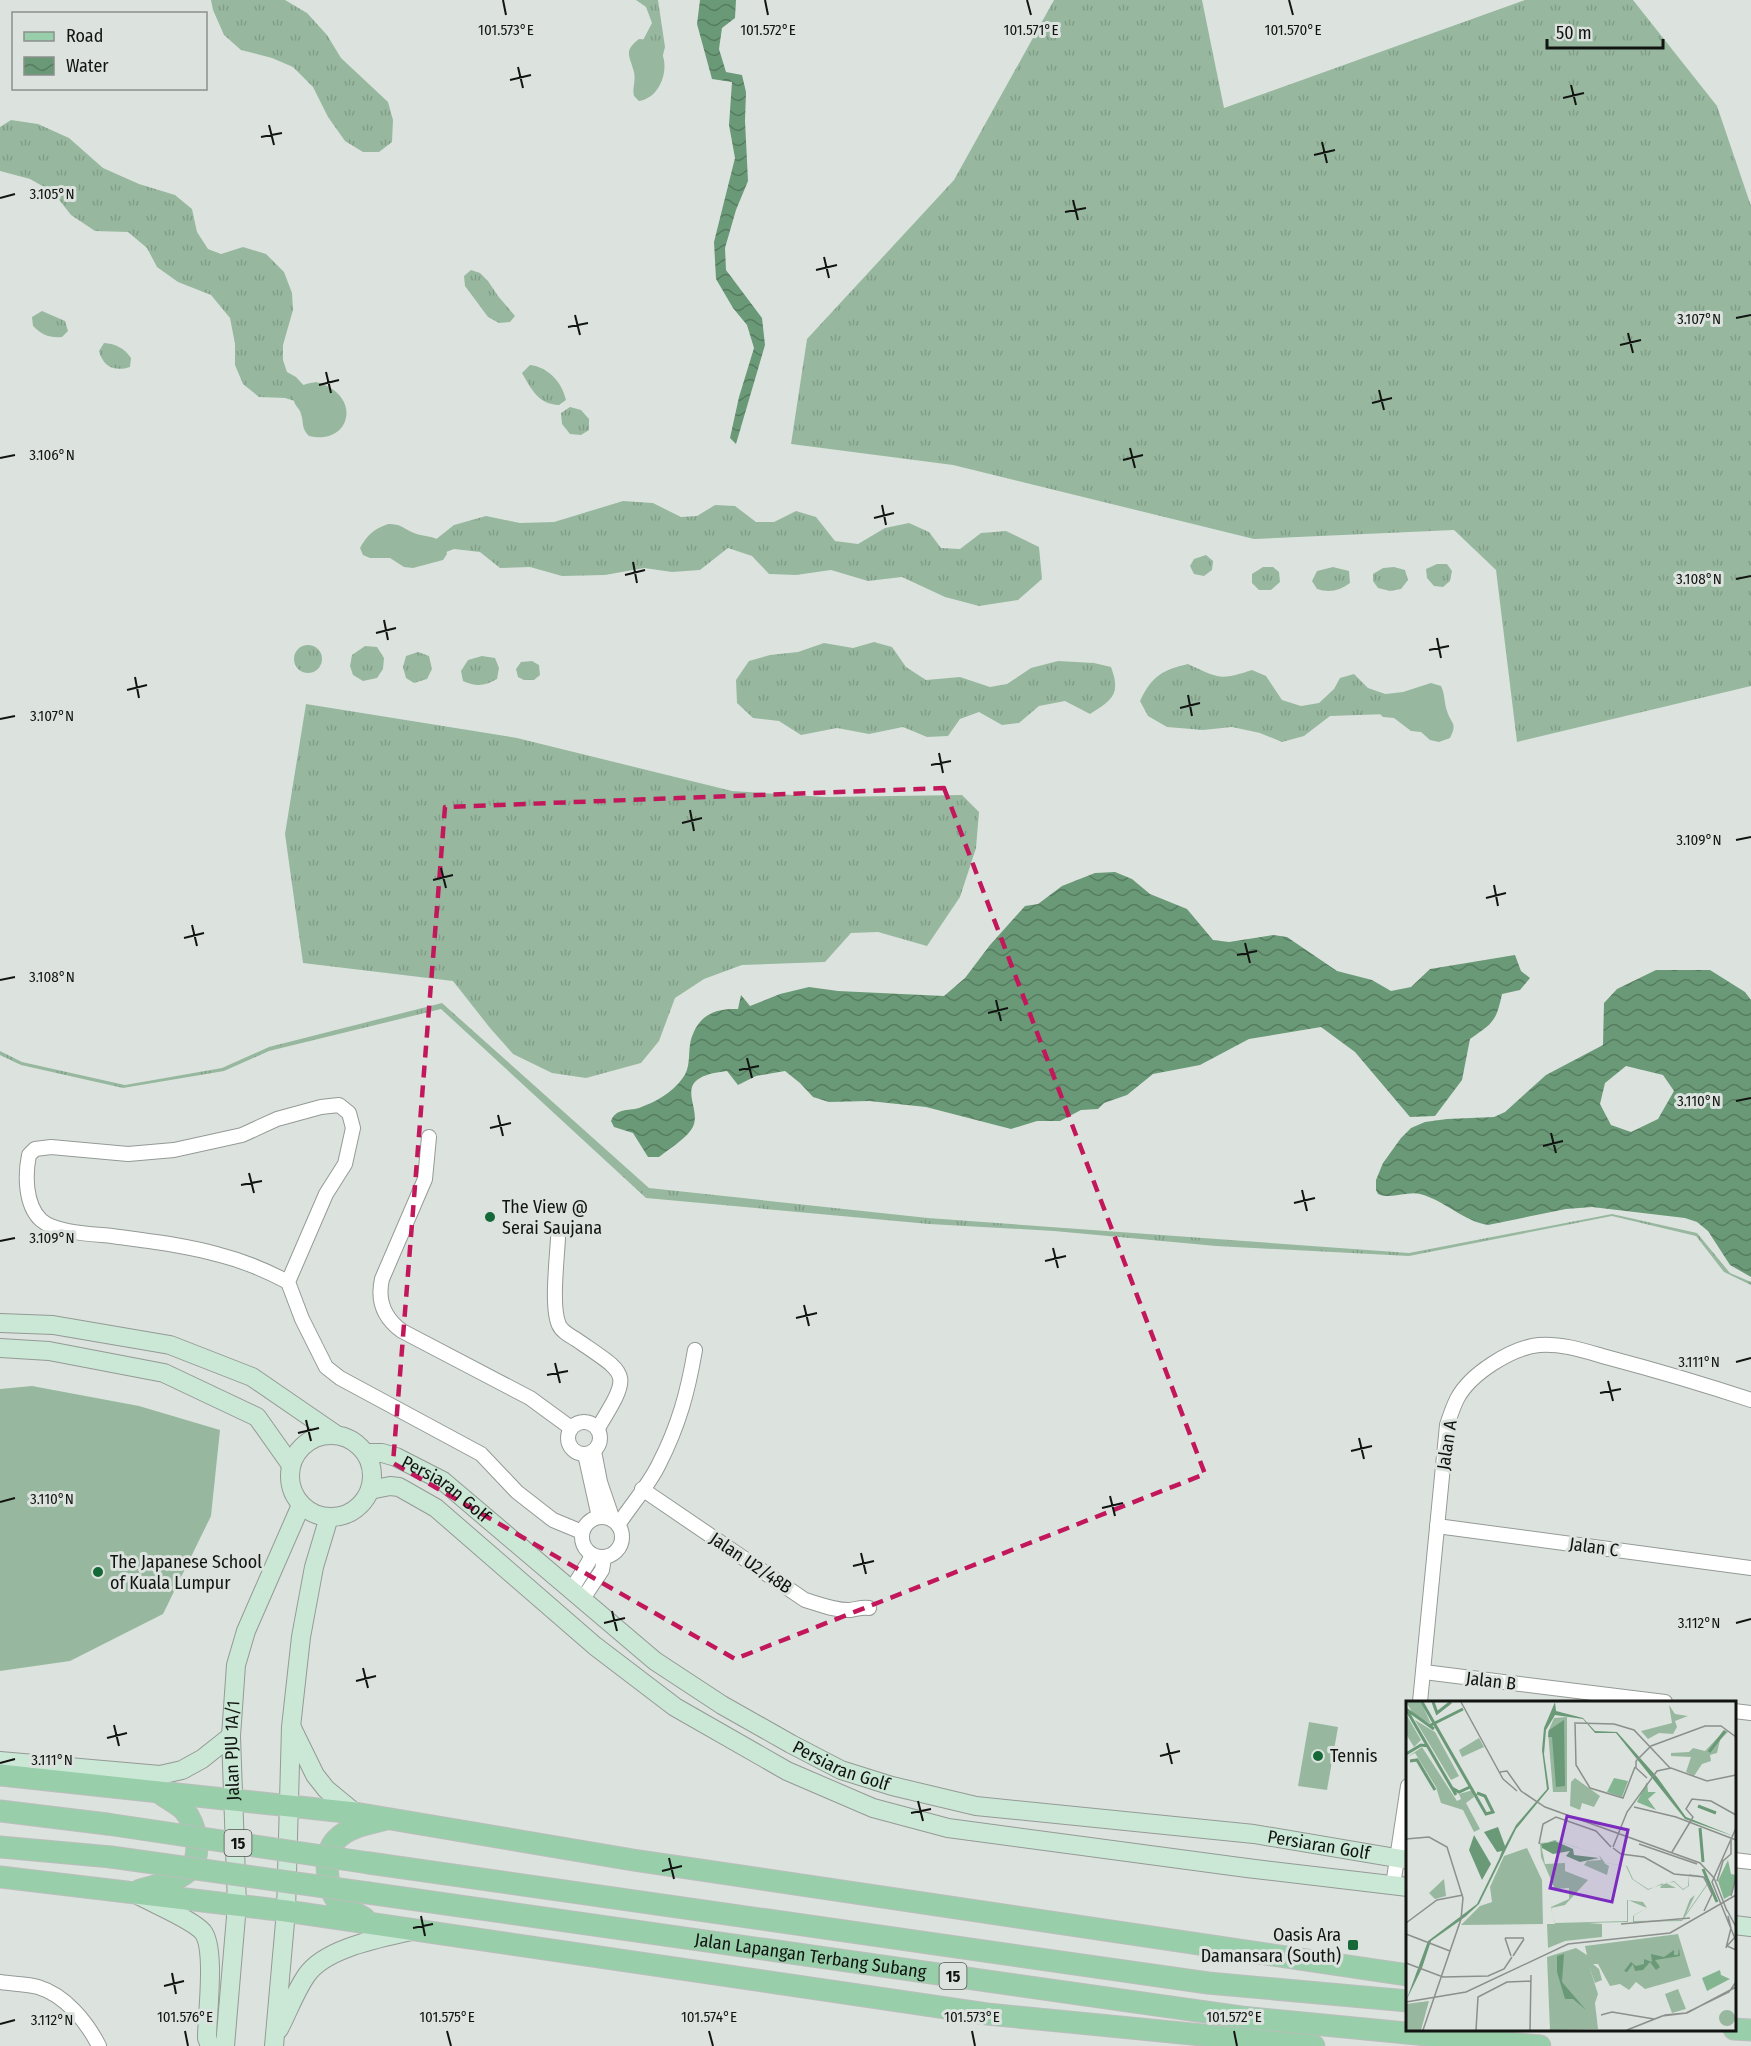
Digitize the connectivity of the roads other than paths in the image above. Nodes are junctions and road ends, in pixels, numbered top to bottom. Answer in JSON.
{"nodes":[{"id":1,"x":429,"y":1137,"type":"dead end"},
{"id":2,"x":558,"y":1238,"type":"dead end"},
{"id":3,"x":288,"y":1282,"type":"junction"},
{"id":4,"x":0,"y":1323,"type":"edge"},
{"id":5,"x":0,"y":1348,"type":"edge"},
{"id":6,"x":695,"y":1350,"type":"dead end"},
{"id":7,"x":1751,"y":1400,"type":"edge"},
{"id":8,"x":571,"y":1428,"type":"junction"},
{"id":9,"x":598,"y":1428,"type":"junction"},
{"id":10,"x":335,"y":1434,"type":"junction"},
{"id":11,"x":589,"y":1452,"type":"junction"},
{"id":12,"x":366,"y":1453,"type":"junction"},
{"id":13,"x":291,"y":1465,"type":"junction"},
{"id":14,"x":642,"y":1489,"type":"junction"},
{"id":15,"x":370,"y":1490,"type":"junction"},
{"id":16,"x":301,"y":1505,"type":"junction"},
{"id":17,"x":329,"y":1517,"type":"junction"},
{"id":18,"x":610,"y":1521,"type":"junction"},
{"id":19,"x":1437,"y":1526,"type":"junction"},
{"id":20,"x":582,"y":1532,"type":"junction"},
{"id":21,"x":598,"y":1556,"type":"junction"},
{"id":22,"x":1751,"y":1568,"type":"edge"},
{"id":23,"x":576,"y":1595,"type":"junction"},
{"id":24,"x":869,"y":1608,"type":"dead end"},
{"id":25,"x":1424,"y":1672,"type":"junction"},
{"id":26,"x":1420,"y":1701,"type":"edge"},
{"id":27,"x":1657,"y":1701,"type":"edge"},
{"id":28,"x":1736,"y":1711,"type":"edge"},
{"id":29,"x":1751,"y":1713,"type":"edge"},
{"id":30,"x":291,"y":1726,"type":"junction"},
{"id":31,"x":231,"y":1736,"type":"junction"},
{"id":32,"x":791,"y":1744,"type":"junction"},
{"id":33,"x":0,"y":1761,"type":"edge"},
{"id":34,"x":787,"y":1771,"type":"junction"},
{"id":35,"x":0,"y":1775,"type":"edge"},
{"id":36,"x":158,"y":1792,"type":"junction"},
{"id":37,"x":232,"y":1800,"type":"junction"},
{"id":38,"x":1406,"y":1803,"type":"edge"},
{"id":39,"x":287,"y":1806,"type":"junction"},
{"id":40,"x":0,"y":1811,"type":"edge"},
{"id":41,"x":355,"y":1813,"type":"junction"},
{"id":42,"x":389,"y":1818,"type":"junction"},
{"id":43,"x":1405,"y":1820,"type":"edge"},
{"id":44,"x":0,"y":1846,"type":"edge"},
{"id":45,"x":1402,"y":1859,"type":"edge"},
{"id":46,"x":1736,"y":1860,"type":"edge"},
{"id":47,"x":1751,"y":1862,"type":"edge"},
{"id":48,"x":0,"y":1877,"type":"edge"},
{"id":49,"x":1400,"y":1886,"type":"edge"},
{"id":50,"x":133,"y":1892,"type":"junction"},
{"id":51,"x":237,"y":1905,"type":"junction"},
{"id":52,"x":286,"y":1911,"type":"junction"},
{"id":53,"x":378,"y":1925,"type":"junction"},
{"id":54,"x":1736,"y":1925,"type":"edge"},
{"id":55,"x":1751,"y":1927,"type":"edge"},
{"id":56,"x":416,"y":1930,"type":"junction"},
{"id":57,"x":1406,"y":1975,"type":"edge"},
{"id":58,"x":0,"y":1982,"type":"edge"},
{"id":59,"x":1406,"y":2001,"type":"edge"},
{"id":60,"x":1736,"y":2029,"type":"edge"},
{"id":61,"x":1751,"y":2030,"type":"edge"},
{"id":62,"x":274,"y":2042,"type":"edge"},
{"id":63,"x":99,"y":2046,"type":"edge"},
{"id":64,"x":210,"y":2046,"type":"edge"},
{"id":65,"x":225,"y":2046,"type":"edge"},
{"id":66,"x":1314,"y":2046,"type":"edge"},
{"id":67,"x":1540,"y":2046,"type":"edge"}],
"edges":[{"from":1,"to":8,"type":"street"},
{"from":2,"to":9,"type":"street"},
{"from":3,"to":3,"type":"street"},
{"from":3,"to":20,"type":"street"},
{"from":4,"to":10,"type":"street"},
{"from":5,"to":13,"type":"street"},
{"from":6,"to":14,"type":"street"},
{"from":7,"to":19,"type":"street","name":"Jalan A"},
{"from":8,"to":9,"type":"street"},
{"from":8,"to":11,"type":"street"},
{"from":9,"to":11,"type":"street"},
{"from":10,"to":12,"type":"street"},
{"from":10,"to":13,"type":"street"},
{"from":11,"to":18,"type":"street"},
{"from":12,"to":15,"type":"street"},
{"from":12,"to":23,"type":"street","name":"Persiaran Golf"},
{"from":13,"to":16,"type":"street"},
{"from":14,"to":18,"type":"street"},
{"from":14,"to":24,"type":"street","name":"Jalan U2/48B"},
{"from":15,"to":17,"type":"street"},
{"from":15,"to":34,"type":"street","name":"Persiaran Golf"},
{"from":16,"to":17,"type":"street"},
{"from":16,"to":31,"type":"street","name":"Jalan PJU 1A/1"},
{"from":17,"to":30,"type":"street"},
{"from":18,"to":20,"type":"street"},
{"from":18,"to":21,"type":"street"},
{"from":19,"to":22,"type":"street","name":"Jalan C"},
{"from":19,"to":25,"type":"street","name":"Jalan A"},
{"from":20,"to":21,"type":"street"},
{"from":21,"to":23,"type":"street"},
{"from":23,"to":32,"type":"street","name":"Persiaran Golf"},
{"from":25,"to":26,"type":"street","name":"Jalan A"},
{"from":25,"to":27,"type":"street","name":"Jalan B"},
{"from":28,"to":29,"type":"street"},
{"from":30,"to":39,"type":"street"},
{"from":30,"to":41,"type":"street"},
{"from":31,"to":33,"type":"street"},
{"from":31,"to":37,"type":"street","name":"Jalan PJU 1A/1"},
{"from":32,"to":34,"type":"street"},
{"from":32,"to":45,"type":"street","name":"Persiaran Golf"},
{"from":34,"to":49,"type":"street","name":"Persiaran Golf"},
{"from":35,"to":36,"type":"main road"},
{"from":36,"to":37,"type":"main road"},
{"from":36,"to":50,"type":"main road"},
{"from":37,"to":39,"type":"main road"},
{"from":37,"to":51,"type":"street","name":"Jalan PJU 1A/1"},
{"from":38,"to":43,"type":"street"},
{"from":39,"to":41,"type":"main road"},
{"from":39,"to":52,"type":"street"},
{"from":40,"to":59,"type":"main road","name":"Jalan Lapangan Terbang Subang","number":"15","bridge":true},
{"from":41,"to":42,"type":"main road"},
{"from":42,"to":53,"type":"main road"},
{"from":42,"to":57,"type":"main road"},
{"from":43,"to":45,"type":"street"},
{"from":44,"to":67,"type":"main road","name":"Jalan Lapangan Terbang Subang","number":"15","bridge":true},
{"from":45,"to":49,"type":"street"},
{"from":46,"to":47,"type":"street"},
{"from":48,"to":50,"type":"main road"},
{"from":50,"to":51,"type":"main road"},
{"from":50,"to":64,"type":"street"},
{"from":51,"to":52,"type":"main road"},
{"from":51,"to":65,"type":"street","name":"Jalan PJU 1A/1"},
{"from":52,"to":53,"type":"main road"},
{"from":52,"to":62,"type":"street"},
{"from":53,"to":56,"type":"main road"},
{"from":54,"to":55,"type":"street"},
{"from":56,"to":62,"type":"street"},
{"from":56,"to":66,"type":"main road"},
{"from":58,"to":63,"type":"street"},
{"from":60,"to":61,"type":"main road"}]}
